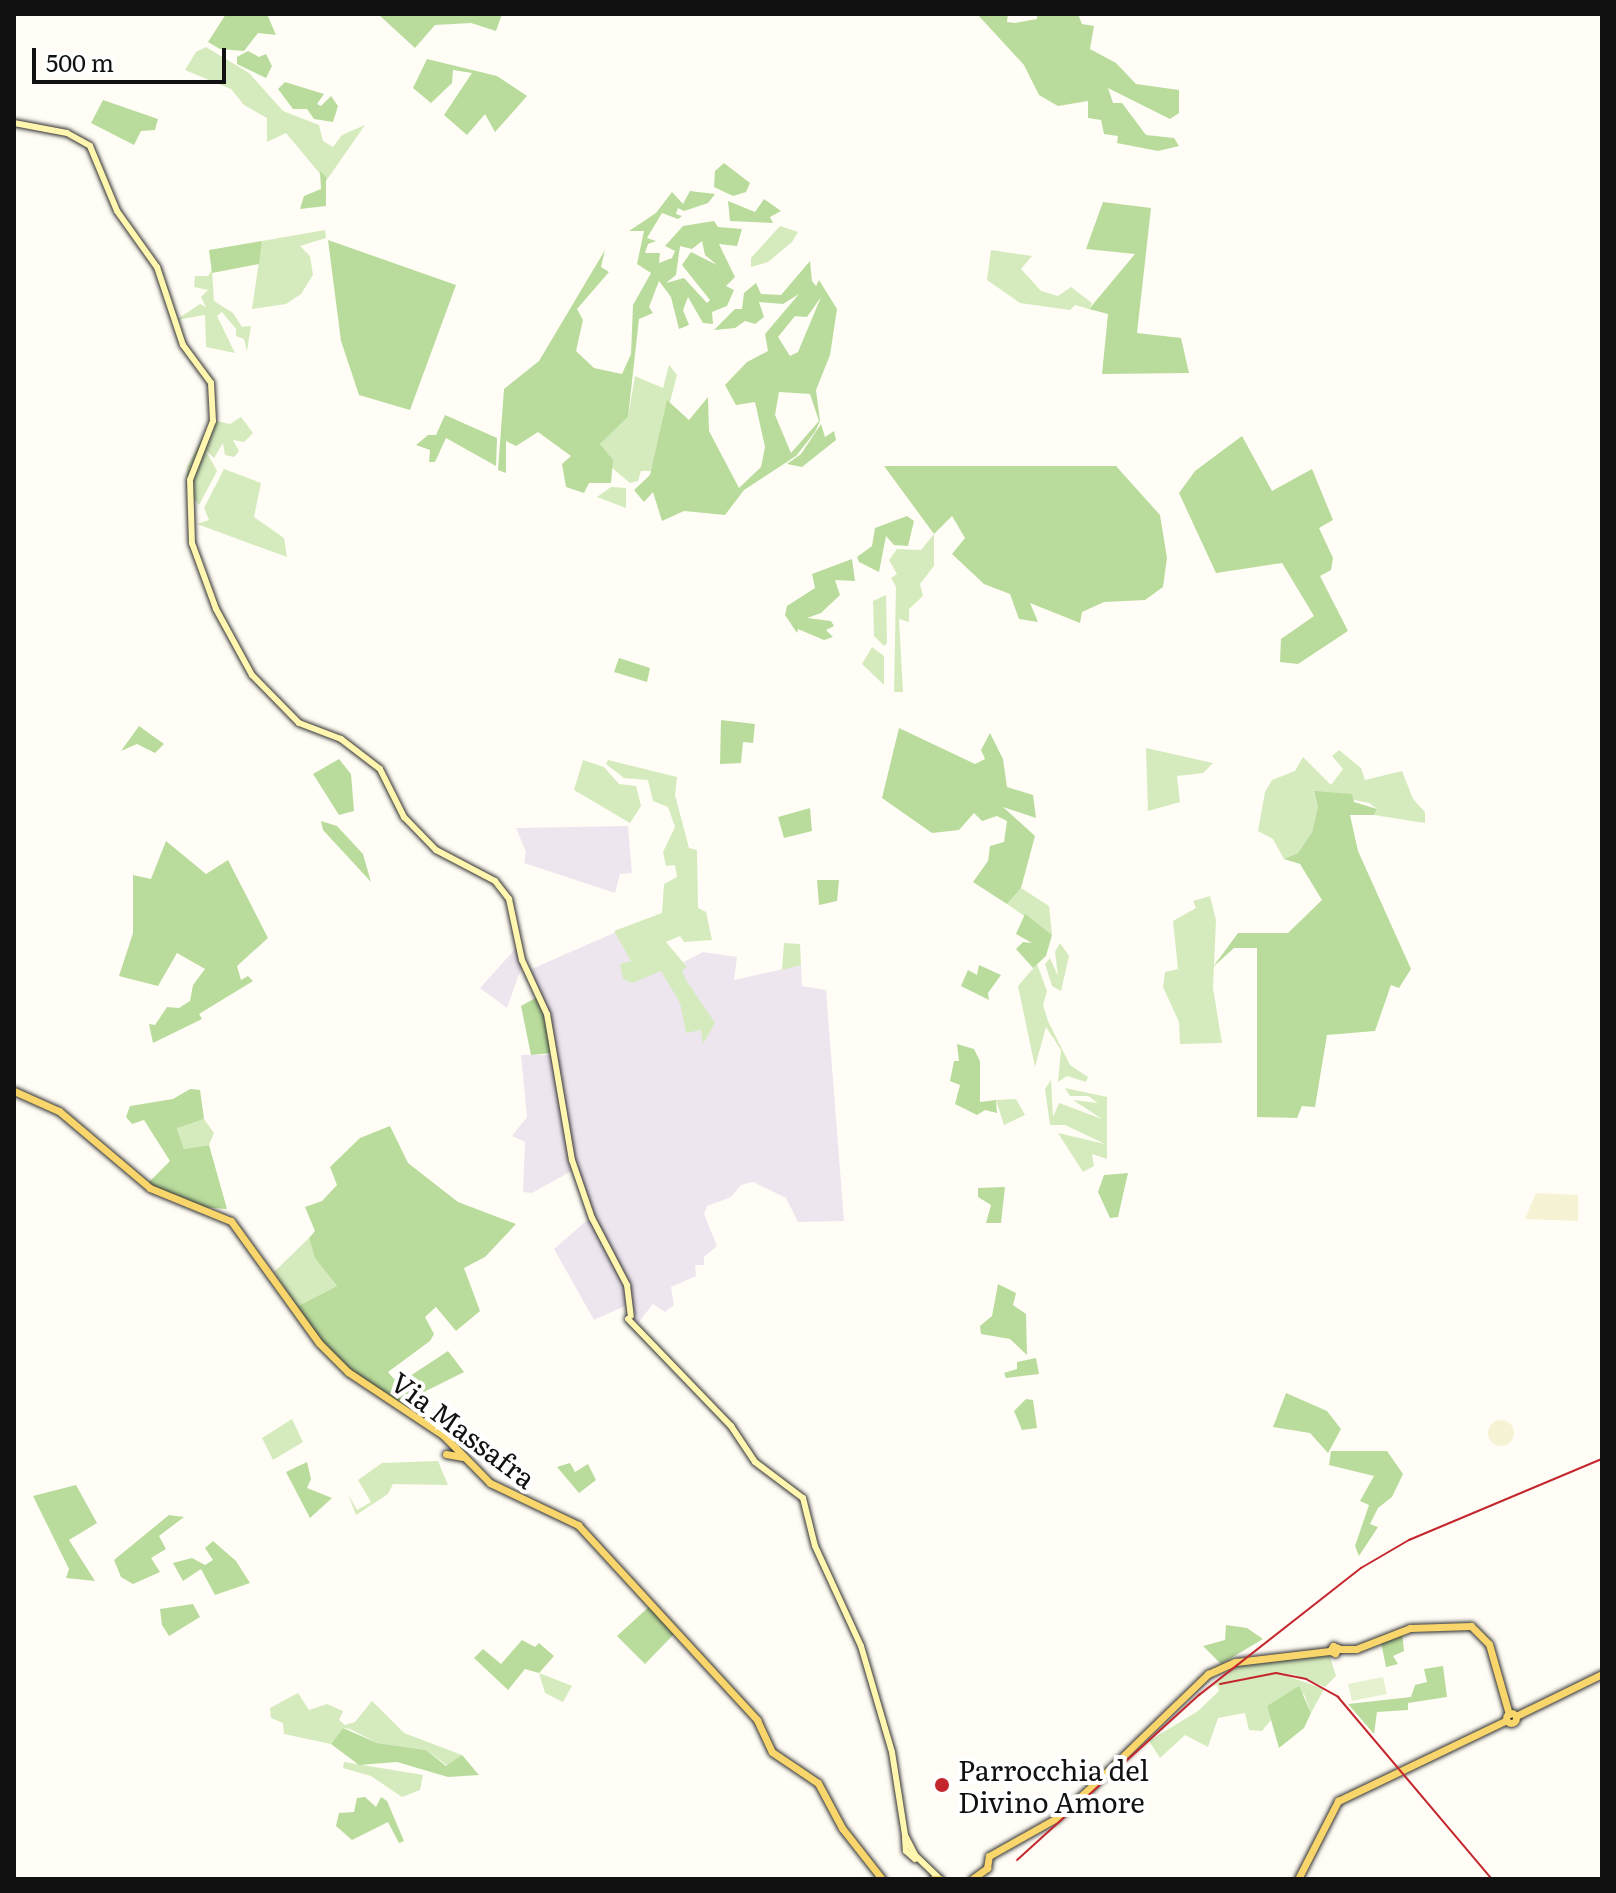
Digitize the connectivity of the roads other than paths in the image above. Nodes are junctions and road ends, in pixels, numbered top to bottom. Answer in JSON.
{"nodes":[{"id":1,"x":14,"y":123,"type":"edge"},
{"id":2,"x":14,"y":1091,"type":"edge"},
{"id":3,"x":1602,"y":1674,"type":"edge"},
{"id":4,"x":1511,"y":1717,"type":"junction"},
{"id":5,"x":936,"y":1878,"type":"edge"},
{"id":6,"x":882,"y":1879,"type":"edge"},
{"id":7,"x":972,"y":1879,"type":"edge"},
{"id":8,"x":1298,"y":1879,"type":"edge"}],
"edges":[{"from":1,"to":5,"type":"main road"},
{"from":2,"to":6,"type":"main road","name":"Via Massafra"},
{"from":3,"to":4,"type":"main road"},
{"from":4,"to":7,"type":"main road"},
{"from":4,"to":8,"type":"main road"}]}
